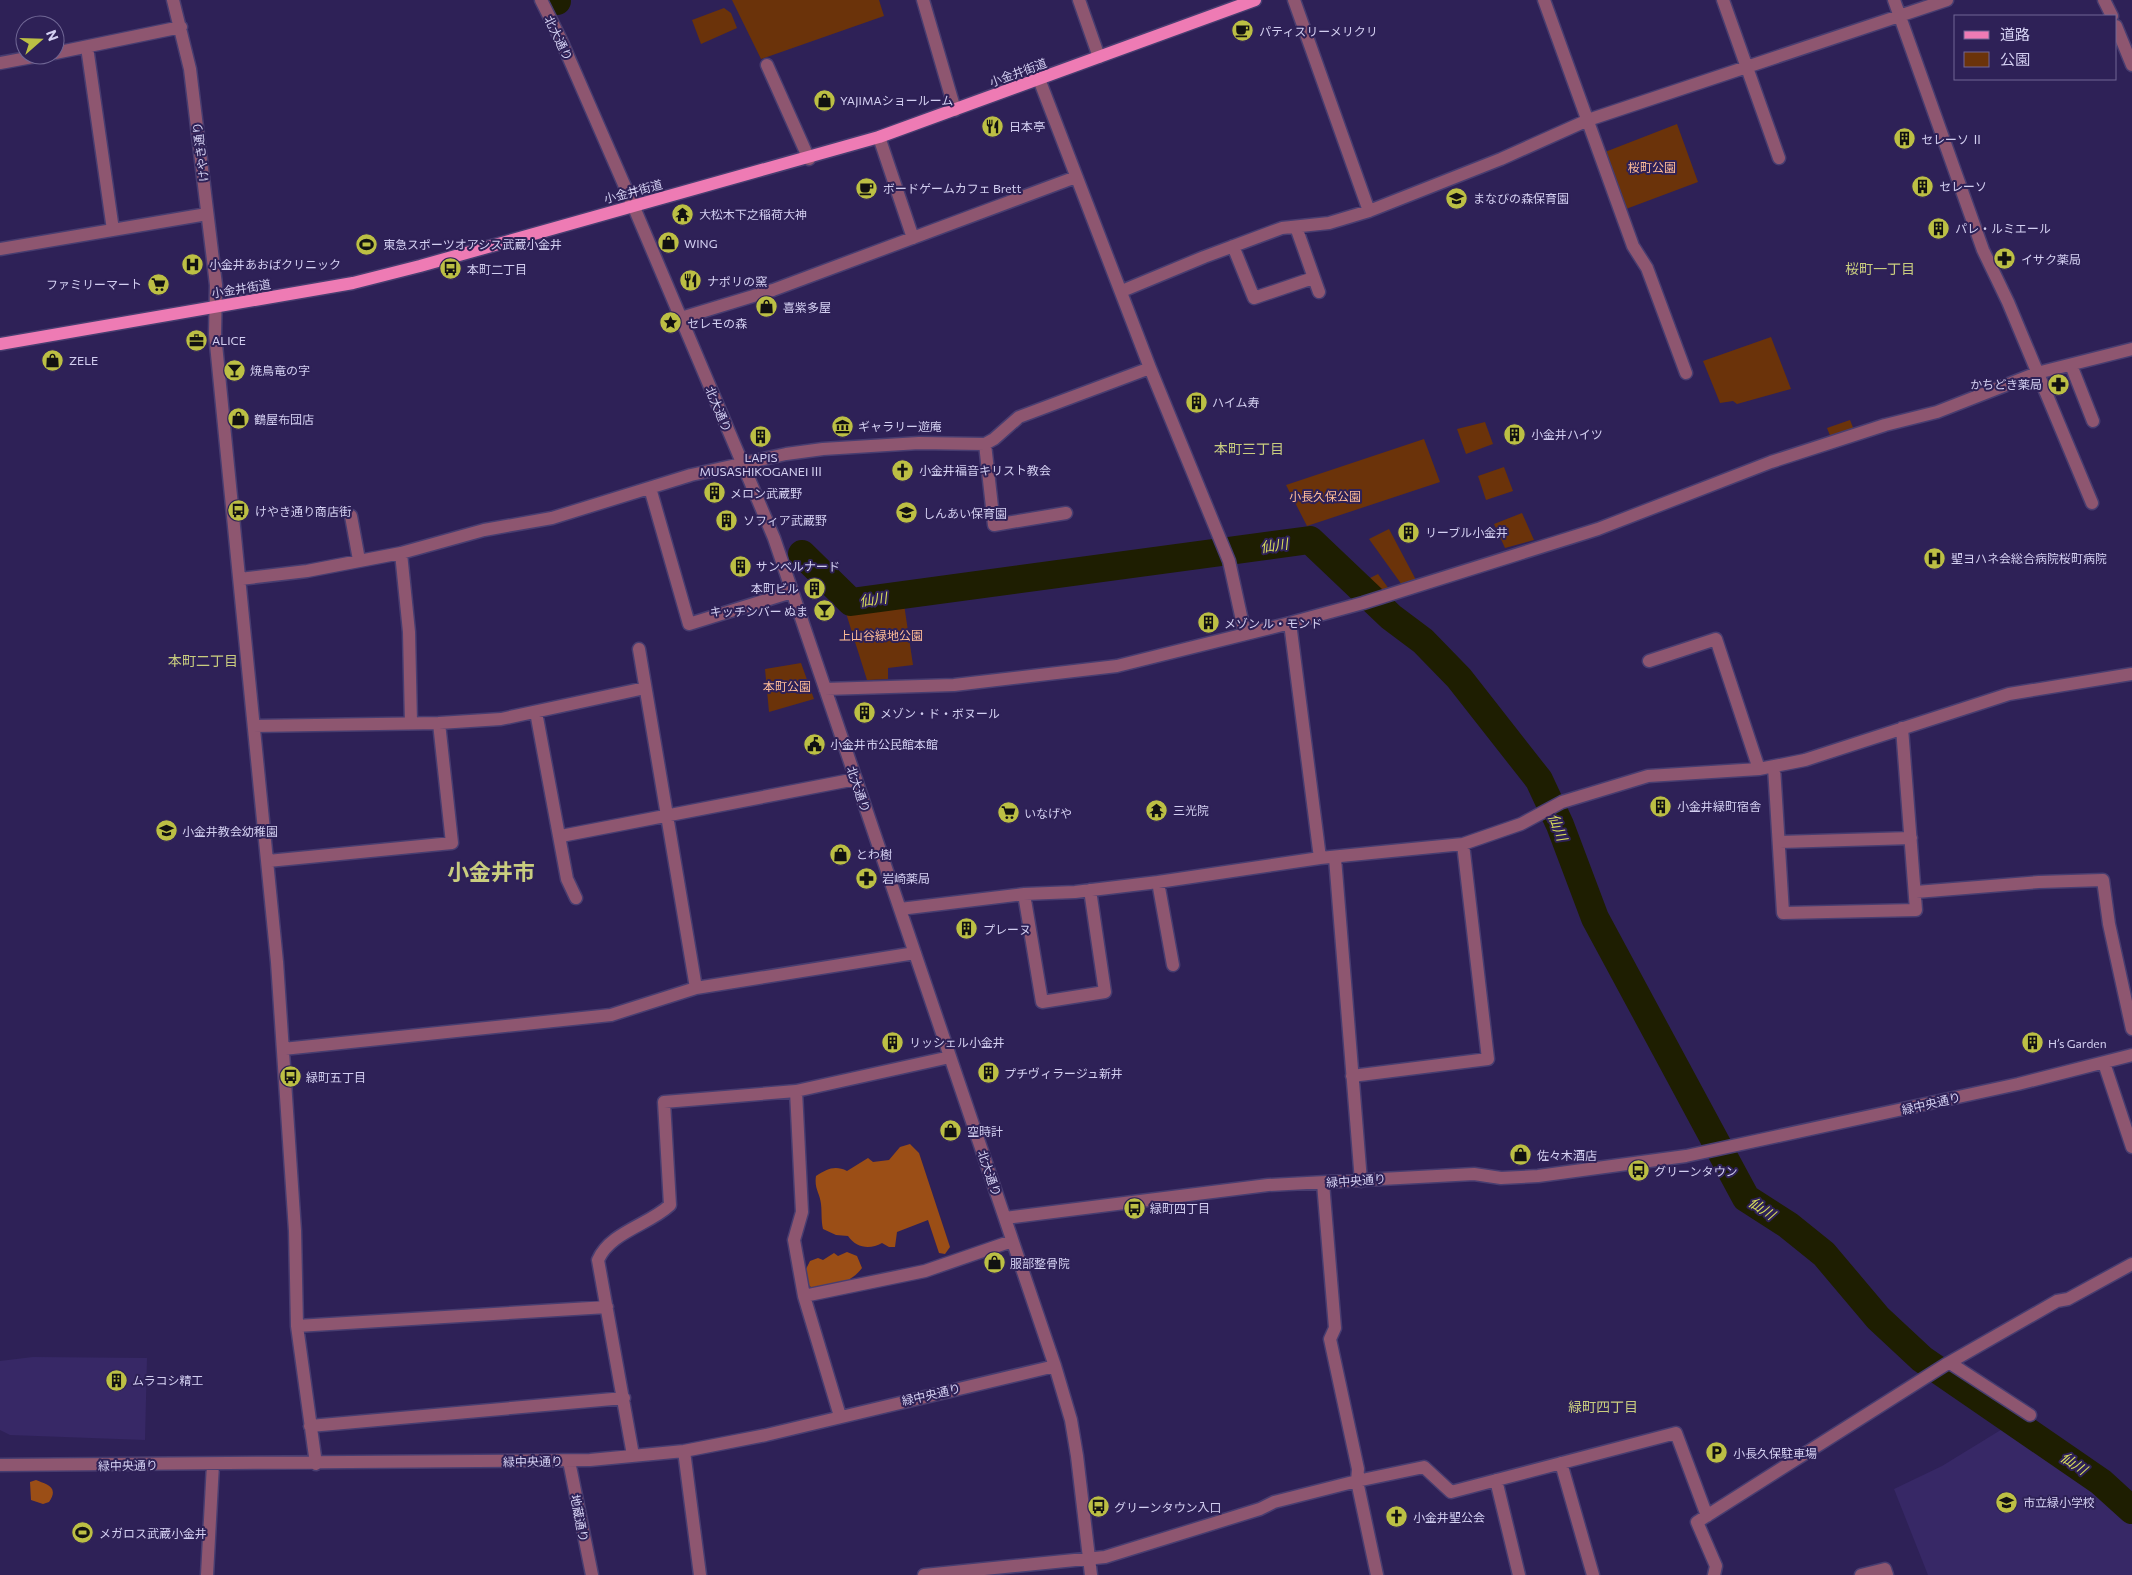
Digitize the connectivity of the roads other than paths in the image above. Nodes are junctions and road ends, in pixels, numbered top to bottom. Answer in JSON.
{"nodes":[{"id":1,"x":173,"y":0,"type":"edge"},
{"id":2,"x":540,"y":0,"type":"edge"},
{"id":3,"x":923,"y":0,"type":"edge"},
{"id":4,"x":1079,"y":0,"type":"edge"},
{"id":5,"x":1255,"y":0,"type":"edge"},
{"id":6,"x":1294,"y":0,"type":"edge"},
{"id":7,"x":1544,"y":0,"type":"edge"},
{"id":8,"x":1723,"y":0,"type":"edge"},
{"id":9,"x":1894,"y":0,"type":"edge"},
{"id":10,"x":1947,"y":0,"type":"edge"},
{"id":11,"x":2104,"y":0,"type":"edge"},
{"id":12,"x":2112,"y":15,"type":"edge"},
{"id":13,"x":1900,"y":16,"type":"junction"},
{"id":14,"x":181,"y":27,"type":"junction"},
{"id":15,"x":2117,"y":28,"type":"edge"},
{"id":16,"x":87,"y":47,"type":"junction"},
{"id":17,"x":65,"y":51,"type":"edge"},
{"id":18,"x":1099,"y":57,"type":"junction"},
{"id":19,"x":15,"y":60,"type":"edge"},
{"id":20,"x":0,"y":63,"type":"edge"},
{"id":21,"x":767,"y":64,"type":"dead end"},
{"id":22,"x":2132,"y":65,"type":"edge"},
{"id":23,"x":1746,"y":66,"type":"junction"},
{"id":24,"x":1039,"y":79,"type":"junction"},
{"id":25,"x":955,"y":110,"type":"junction"},
{"id":26,"x":1588,"y":120,"type":"junction"},
{"id":27,"x":879,"y":137,"type":"junction"},
{"id":28,"x":810,"y":158,"type":"junction"},
{"id":29,"x":1779,"y":158,"type":"dead end"},
{"id":30,"x":1076,"y":177,"type":"junction"},
{"id":31,"x":633,"y":205,"type":"junction"},
{"id":32,"x":1369,"y":211,"type":"junction"},
{"id":33,"x":207,"y":214,"type":"junction"},
{"id":34,"x":1296,"y":227,"type":"junction"},
{"id":35,"x":113,"y":230,"type":"junction"},
{"id":36,"x":913,"y":238,"type":"junction"},
{"id":37,"x":1233,"y":246,"type":"junction"},
{"id":38,"x":0,"y":249,"type":"edge"},
{"id":39,"x":1314,"y":278,"type":"junction"},
{"id":40,"x":1122,"y":291,"type":"junction"},
{"id":41,"x":1319,"y":292,"type":"dead end"},
{"id":42,"x":216,"y":306,"type":"junction"},
{"id":43,"x":681,"y":318,"type":"junction"},
{"id":44,"x":0,"y":344,"type":"edge"},
{"id":45,"x":2132,"y":349,"type":"edge"},
{"id":46,"x":2071,"y":365,"type":"junction"},
{"id":47,"x":1150,"y":368,"type":"junction"},
{"id":48,"x":1686,"y":373,"type":"dead end"},
{"id":49,"x":2037,"y":373,"type":"junction"},
{"id":50,"x":2093,"y":421,"type":"dead end"},
{"id":51,"x":985,"y":444,"type":"junction"},
{"id":52,"x":742,"y":463,"type":"junction"},
{"id":53,"x":650,"y":488,"type":"junction"},
{"id":54,"x":2092,"y":503,"type":"dead end"},
{"id":55,"x":1066,"y":513,"type":"dead end"},
{"id":56,"x":351,"y":516,"type":"dead end"},
{"id":57,"x":401,"y":553,"type":"junction"},
{"id":58,"x":358,"y":560,"type":"junction"},
{"id":59,"x":240,"y":579,"type":"junction"},
{"id":60,"x":792,"y":592,"type":"junction"},
{"id":61,"x":1290,"y":623,"type":"junction"},
{"id":62,"x":1245,"y":634,"type":"junction"},
{"id":63,"x":639,"y":649,"type":"dead end"},
{"id":64,"x":1649,"y":661,"type":"dead end"},
{"id":65,"x":2132,"y":674,"type":"edge"},
{"id":66,"x":646,"y":688,"type":"junction"},
{"id":67,"x":826,"y":689,"type":"junction"},
{"id":68,"x":536,"y":712,"type":"junction"},
{"id":69,"x":411,"y":723,"type":"junction"},
{"id":70,"x":439,"y":723,"type":"junction"},
{"id":71,"x":254,"y":726,"type":"junction"},
{"id":72,"x":1902,"y":728,"type":"junction"},
{"id":73,"x":1774,"y":767,"type":"junction"},
{"id":74,"x":1759,"y":769,"type":"junction"},
{"id":75,"x":856,"y":780,"type":"junction"},
{"id":76,"x":668,"y":814,"type":"junction"},
{"id":77,"x":561,"y":836,"type":"junction"},
{"id":78,"x":1910,"y":838,"type":"junction"},
{"id":79,"x":1780,"y":842,"type":"junction"},
{"id":80,"x":1463,"y":844,"type":"junction"},
{"id":81,"x":1320,"y":858,"type":"junction"},
{"id":82,"x":1335,"y":858,"type":"junction"},
{"id":83,"x":268,"y":861,"type":"junction"},
{"id":84,"x":1158,"y":882,"type":"junction"},
{"id":85,"x":1090,"y":890,"type":"junction"},
{"id":86,"x":1916,"y":892,"type":"junction"},
{"id":87,"x":1024,"y":894,"type":"junction"},
{"id":88,"x":576,"y":898,"type":"dead end"},
{"id":89,"x":900,"y":910,"type":"junction"},
{"id":90,"x":915,"y":953,"type":"junction"},
{"id":91,"x":1173,"y":965,"type":"dead end"},
{"id":92,"x":696,"y":988,"type":"junction"},
{"id":93,"x":2132,"y":1029,"type":"edge"},
{"id":94,"x":283,"y":1049,"type":"junction"},
{"id":95,"x":2132,"y":1055,"type":"edge"},
{"id":96,"x":950,"y":1057,"type":"junction"},
{"id":97,"x":2104,"y":1063,"type":"junction"},
{"id":98,"x":1352,"y":1076,"type":"junction"},
{"id":99,"x":796,"y":1091,"type":"junction"},
{"id":100,"x":2132,"y":1147,"type":"edge"},
{"id":101,"x":1361,"y":1181,"type":"junction"},
{"id":102,"x":1323,"y":1183,"type":"junction"},
{"id":103,"x":1005,"y":1218,"type":"junction"},
{"id":104,"x":1012,"y":1240,"type":"junction"},
{"id":105,"x":2132,"y":1264,"type":"edge"},
{"id":106,"x":804,"y":1296,"type":"junction"},
{"id":107,"x":606,"y":1307,"type":"junction"},
{"id":108,"x":297,"y":1326,"type":"junction"},
{"id":109,"x":1948,"y":1364,"type":"junction"},
{"id":110,"x":1055,"y":1366,"type":"junction"},
{"id":111,"x":624,"y":1398,"type":"junction"},
{"id":112,"x":2030,"y":1415,"type":"dead end"},
{"id":113,"x":840,"y":1416,"type":"junction"},
{"id":114,"x":310,"y":1426,"type":"junction"},
{"id":115,"x":684,"y":1451,"type":"junction"},
{"id":116,"x":633,"y":1455,"type":"junction"},
{"id":117,"x":569,"y":1461,"type":"junction"},
{"id":118,"x":1561,"y":1463,"type":"junction"},
{"id":119,"x":0,"y":1464,"type":"edge"},
{"id":120,"x":213,"y":1464,"type":"junction"},
{"id":121,"x":316,"y":1464,"type":"junction"},
{"id":122,"x":1496,"y":1480,"type":"junction"},
{"id":123,"x":1357,"y":1481,"type":"junction"},
{"id":124,"x":1707,"y":1516,"type":"junction"},
{"id":125,"x":1089,"y":1559,"type":"junction"},
{"id":126,"x":207,"y":1575,"type":"edge"},
{"id":127,"x":592,"y":1575,"type":"edge"},
{"id":128,"x":700,"y":1575,"type":"edge"},
{"id":129,"x":924,"y":1575,"type":"edge"},
{"id":130,"x":1091,"y":1575,"type":"edge"},
{"id":131,"x":1377,"y":1575,"type":"edge"},
{"id":132,"x":1519,"y":1575,"type":"edge"},
{"id":133,"x":1593,"y":1575,"type":"edge"},
{"id":134,"x":1714,"y":1575,"type":"edge"},
{"id":135,"x":1861,"y":1575,"type":"edge"},
{"id":136,"x":1888,"y":1575,"type":"edge"}],
"edges":[{"from":1,"to":14,"type":"street","name":"けやき通り"},
{"from":2,"to":31,"type":"street","name":"北大通り"},
{"from":3,"to":25,"type":"street"},
{"from":4,"to":18,"type":"street"},
{"from":5,"to":18,"type":"main road","name":"小金井街道"},
{"from":6,"to":32,"type":"street"},
{"from":7,"to":26,"type":"street"},
{"from":8,"to":23,"type":"street"},
{"from":9,"to":13,"type":"street"},
{"from":10,"to":13,"type":"street"},
{"from":11,"to":12,"type":"street"},
{"from":13,"to":23,"type":"street"},
{"from":13,"to":49,"type":"street"},
{"from":14,"to":16,"type":"street"},
{"from":14,"to":33,"type":"street","name":"けやき通り"},
{"from":15,"to":22,"type":"street"},
{"from":16,"to":17,"type":"street"},
{"from":16,"to":35,"type":"street"},
{"from":18,"to":24,"type":"main road","name":"小金井街道"},
{"from":19,"to":20,"type":"street"},
{"from":21,"to":28,"type":"street"},
{"from":23,"to":26,"type":"street"},
{"from":23,"to":29,"type":"street"},
{"from":24,"to":25,"type":"main road","name":"小金井街道"},
{"from":24,"to":30,"type":"street"},
{"from":25,"to":27,"type":"main road","name":"小金井街道"},
{"from":26,"to":32,"type":"street"},
{"from":26,"to":48,"type":"street"},
{"from":27,"to":28,"type":"main road","name":"小金井街道"},
{"from":27,"to":36,"type":"street"},
{"from":28,"to":31,"type":"main road","name":"小金井街道"},
{"from":30,"to":36,"type":"street"},
{"from":30,"to":40,"type":"street"},
{"from":31,"to":42,"type":"main road","name":"小金井街道"},
{"from":31,"to":43,"type":"street","name":"北大通り"},
{"from":32,"to":34,"type":"street"},
{"from":33,"to":35,"type":"street"},
{"from":33,"to":42,"type":"street","name":"けやき通り"},
{"from":34,"to":37,"type":"street"},
{"from":34,"to":39,"type":"street"},
{"from":35,"to":38,"type":"street"},
{"from":36,"to":43,"type":"street"},
{"from":37,"to":39,"type":"street"},
{"from":37,"to":40,"type":"street"},
{"from":39,"to":41,"type":"street"},
{"from":40,"to":47,"type":"street"},
{"from":42,"to":44,"type":"main road","name":"小金井街道"},
{"from":42,"to":59,"type":"street","name":"けやき通り"},
{"from":43,"to":52,"type":"street","name":"北大通り"},
{"from":45,"to":46,"type":"street"},
{"from":46,"to":49,"type":"street"},
{"from":46,"to":50,"type":"street"},
{"from":47,"to":51,"type":"street"},
{"from":47,"to":62,"type":"street"},
{"from":49,"to":54,"type":"street"},
{"from":49,"to":61,"type":"street"},
{"from":51,"to":52,"type":"street"},
{"from":51,"to":55,"type":"street"},
{"from":52,"to":53,"type":"street"},
{"from":52,"to":60,"type":"street","name":"北大通り"},
{"from":53,"to":57,"type":"street"},
{"from":53,"to":60,"type":"street"},
{"from":56,"to":58,"type":"street"},
{"from":57,"to":58,"type":"street"},
{"from":57,"to":69,"type":"street"},
{"from":58,"to":59,"type":"street"},
{"from":59,"to":71,"type":"street","name":"けやき通り"},
{"from":60,"to":67,"type":"street","name":"北大通り"},
{"from":61,"to":62,"type":"street"},
{"from":61,"to":81,"type":"street"},
{"from":62,"to":67,"type":"street"},
{"from":63,"to":66,"type":"street"},
{"from":64,"to":74,"type":"street"},
{"from":65,"to":72,"type":"street"},
{"from":66,"to":68,"type":"street"},
{"from":66,"to":76,"type":"street"},
{"from":67,"to":75,"type":"street","name":"北大通り"},
{"from":68,"to":70,"type":"street"},
{"from":68,"to":77,"type":"street"},
{"from":69,"to":70,"type":"street"},
{"from":69,"to":71,"type":"street"},
{"from":70,"to":83,"type":"street"},
{"from":71,"to":83,"type":"street","name":"けやき通り"},
{"from":72,"to":73,"type":"street"},
{"from":72,"to":78,"type":"street"},
{"from":73,"to":74,"type":"street"},
{"from":73,"to":79,"type":"street"},
{"from":74,"to":80,"type":"street"},
{"from":75,"to":76,"type":"street"},
{"from":75,"to":89,"type":"street","name":"北大通り"},
{"from":76,"to":77,"type":"street"},
{"from":76,"to":92,"type":"street"},
{"from":77,"to":88,"type":"street"},
{"from":78,"to":79,"type":"street"},
{"from":78,"to":86,"type":"street"},
{"from":79,"to":86,"type":"street"},
{"from":80,"to":82,"type":"street"},
{"from":80,"to":98,"type":"street"},
{"from":81,"to":82,"type":"street"},
{"from":81,"to":84,"type":"street"},
{"from":82,"to":98,"type":"street"},
{"from":83,"to":94,"type":"street","name":"けやき通り"},
{"from":84,"to":85,"type":"street"},
{"from":84,"to":91,"type":"street"},
{"from":85,"to":87,"type":"street"},
{"from":85,"to":87,"type":"street"},
{"from":86,"to":93,"type":"street"},
{"from":87,"to":89,"type":"street"},
{"from":89,"to":90,"type":"street","name":"北大通り"},
{"from":90,"to":92,"type":"street"},
{"from":90,"to":96,"type":"street","name":"北大通り"},
{"from":92,"to":94,"type":"street"},
{"from":94,"to":108,"type":"street","name":"けやき通り"},
{"from":95,"to":97,"type":"street","name":"緑中央通り"},
{"from":96,"to":99,"type":"street"},
{"from":96,"to":103,"type":"street","name":"北大通り"},
{"from":97,"to":100,"type":"street"},
{"from":97,"to":101,"type":"street","name":"緑中央通り"},
{"from":98,"to":101,"type":"street"},
{"from":99,"to":106,"type":"street"},
{"from":99,"to":107,"type":"street"},
{"from":101,"to":102,"type":"street","name":"緑中央通り"},
{"from":102,"to":103,"type":"street","name":"緑中央通り"},
{"from":102,"to":123,"type":"street"},
{"from":103,"to":104,"type":"street","name":"北大通り"},
{"from":104,"to":106,"type":"street"},
{"from":104,"to":110,"type":"street","name":"北大通り"},
{"from":105,"to":109,"type":"street"},
{"from":106,"to":113,"type":"street"},
{"from":107,"to":108,"type":"street"},
{"from":107,"to":111,"type":"street"},
{"from":108,"to":114,"type":"street","name":"けやき通り"},
{"from":109,"to":112,"type":"street"},
{"from":109,"to":124,"type":"street"},
{"from":110,"to":113,"type":"street","name":"緑中央通り"},
{"from":110,"to":125,"type":"street","name":"北大通り"},
{"from":111,"to":114,"type":"street"},
{"from":111,"to":116,"type":"street"},
{"from":113,"to":115,"type":"street","name":"緑中央通り"},
{"from":114,"to":121,"type":"street","name":"けやき通り"},
{"from":115,"to":116,"type":"street","name":"緑中央通り"},
{"from":115,"to":128,"type":"street"},
{"from":116,"to":117,"type":"street","name":"緑中央通り"},
{"from":117,"to":121,"type":"street","name":"緑中央通り"},
{"from":117,"to":127,"type":"street","name":"地蔵通り"},
{"from":118,"to":122,"type":"street"},
{"from":118,"to":124,"type":"street"},
{"from":118,"to":133,"type":"street"},
{"from":119,"to":120,"type":"street","name":"緑中央通り"},
{"from":120,"to":121,"type":"street","name":"緑中央通り"},
{"from":120,"to":126,"type":"street"},
{"from":122,"to":123,"type":"street"},
{"from":122,"to":132,"type":"street"},
{"from":123,"to":125,"type":"street"},
{"from":123,"to":131,"type":"street"},
{"from":124,"to":134,"type":"street"},
{"from":125,"to":129,"type":"street"},
{"from":125,"to":130,"type":"street","name":"北大通り"},
{"from":135,"to":136,"type":"street"}]}
